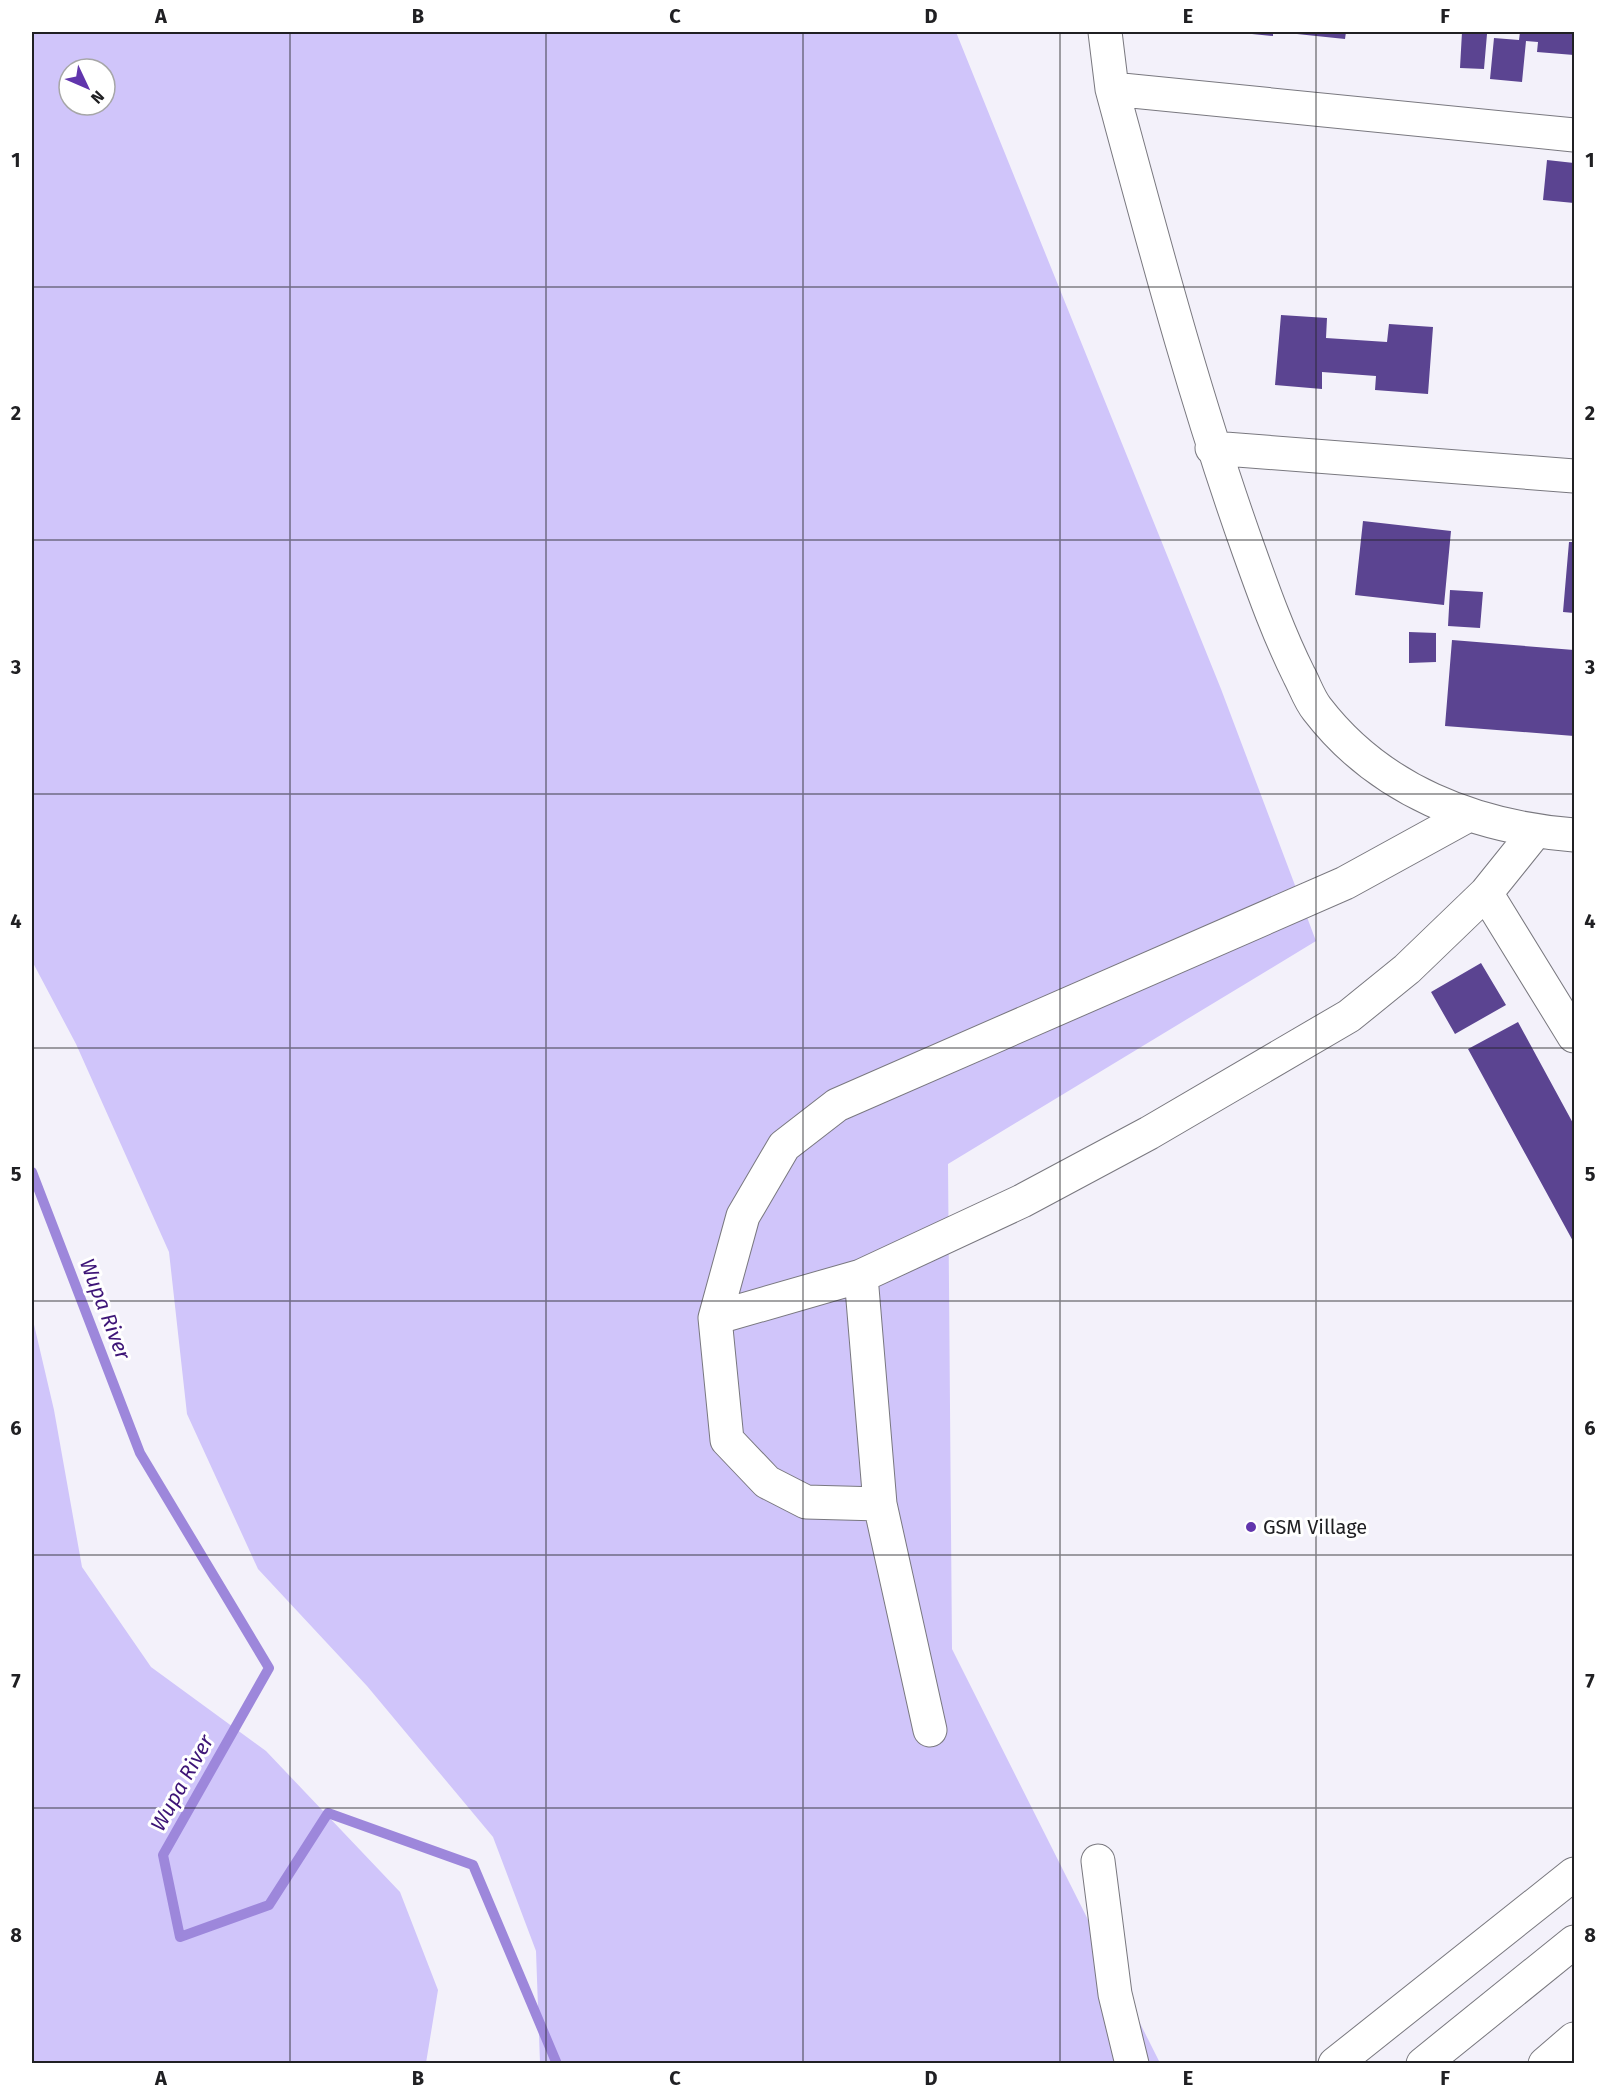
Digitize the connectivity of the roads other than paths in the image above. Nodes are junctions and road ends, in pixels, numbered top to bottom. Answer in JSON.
{"nodes":[{"id":1,"x":1105,"y":32,"type":"edge"},
{"id":2,"x":1112,"y":88,"type":"junction"},
{"id":3,"x":1575,"y":135,"type":"edge"},
{"id":4,"x":1212,"y":448,"type":"junction"},
{"id":5,"x":1575,"y":476,"type":"edge"},
{"id":6,"x":1467,"y":816,"type":"junction"},
{"id":7,"x":1535,"y":832,"type":"junction"},
{"id":8,"x":1575,"y":835,"type":"edge"},
{"id":9,"x":1486,"y":893,"type":"junction"},
{"id":10,"x":1575,"y":1036,"type":"edge"},
{"id":11,"x":861,"y":1276,"type":"junction"},
{"id":12,"x":715,"y":1318,"type":"junction"},
{"id":13,"x":880,"y":1504,"type":"junction"},
{"id":14,"x":930,"y":1730,"type":"dead end"},
{"id":15,"x":1098,"y":1861,"type":"dead end"},
{"id":16,"x":1575,"y":1874,"type":"edge"},
{"id":17,"x":1575,"y":1942,"type":"edge"},
{"id":18,"x":1575,"y":2040,"type":"edge"},
{"id":19,"x":1132,"y":2064,"type":"edge"},
{"id":20,"x":1335,"y":2064,"type":"edge"},
{"id":21,"x":1423,"y":2064,"type":"edge"},
{"id":22,"x":1545,"y":2064,"type":"edge"}],
"edges":[{"from":1,"to":2,"type":"street"},
{"from":2,"to":3,"type":"street"},
{"from":2,"to":4,"type":"street"},
{"from":4,"to":5,"type":"street"},
{"from":4,"to":6,"type":"street"},
{"from":6,"to":7,"type":"street"},
{"from":6,"to":12,"type":"street"},
{"from":7,"to":8,"type":"street"},
{"from":7,"to":9,"type":"street"},
{"from":9,"to":10,"type":"street"},
{"from":9,"to":11,"type":"street"},
{"from":11,"to":12,"type":"street"},
{"from":11,"to":13,"type":"street"},
{"from":12,"to":13,"type":"street"},
{"from":13,"to":14,"type":"street"},
{"from":15,"to":19,"type":"street"},
{"from":16,"to":20,"type":"street"},
{"from":17,"to":21,"type":"street"},
{"from":18,"to":22,"type":"street"}]}
